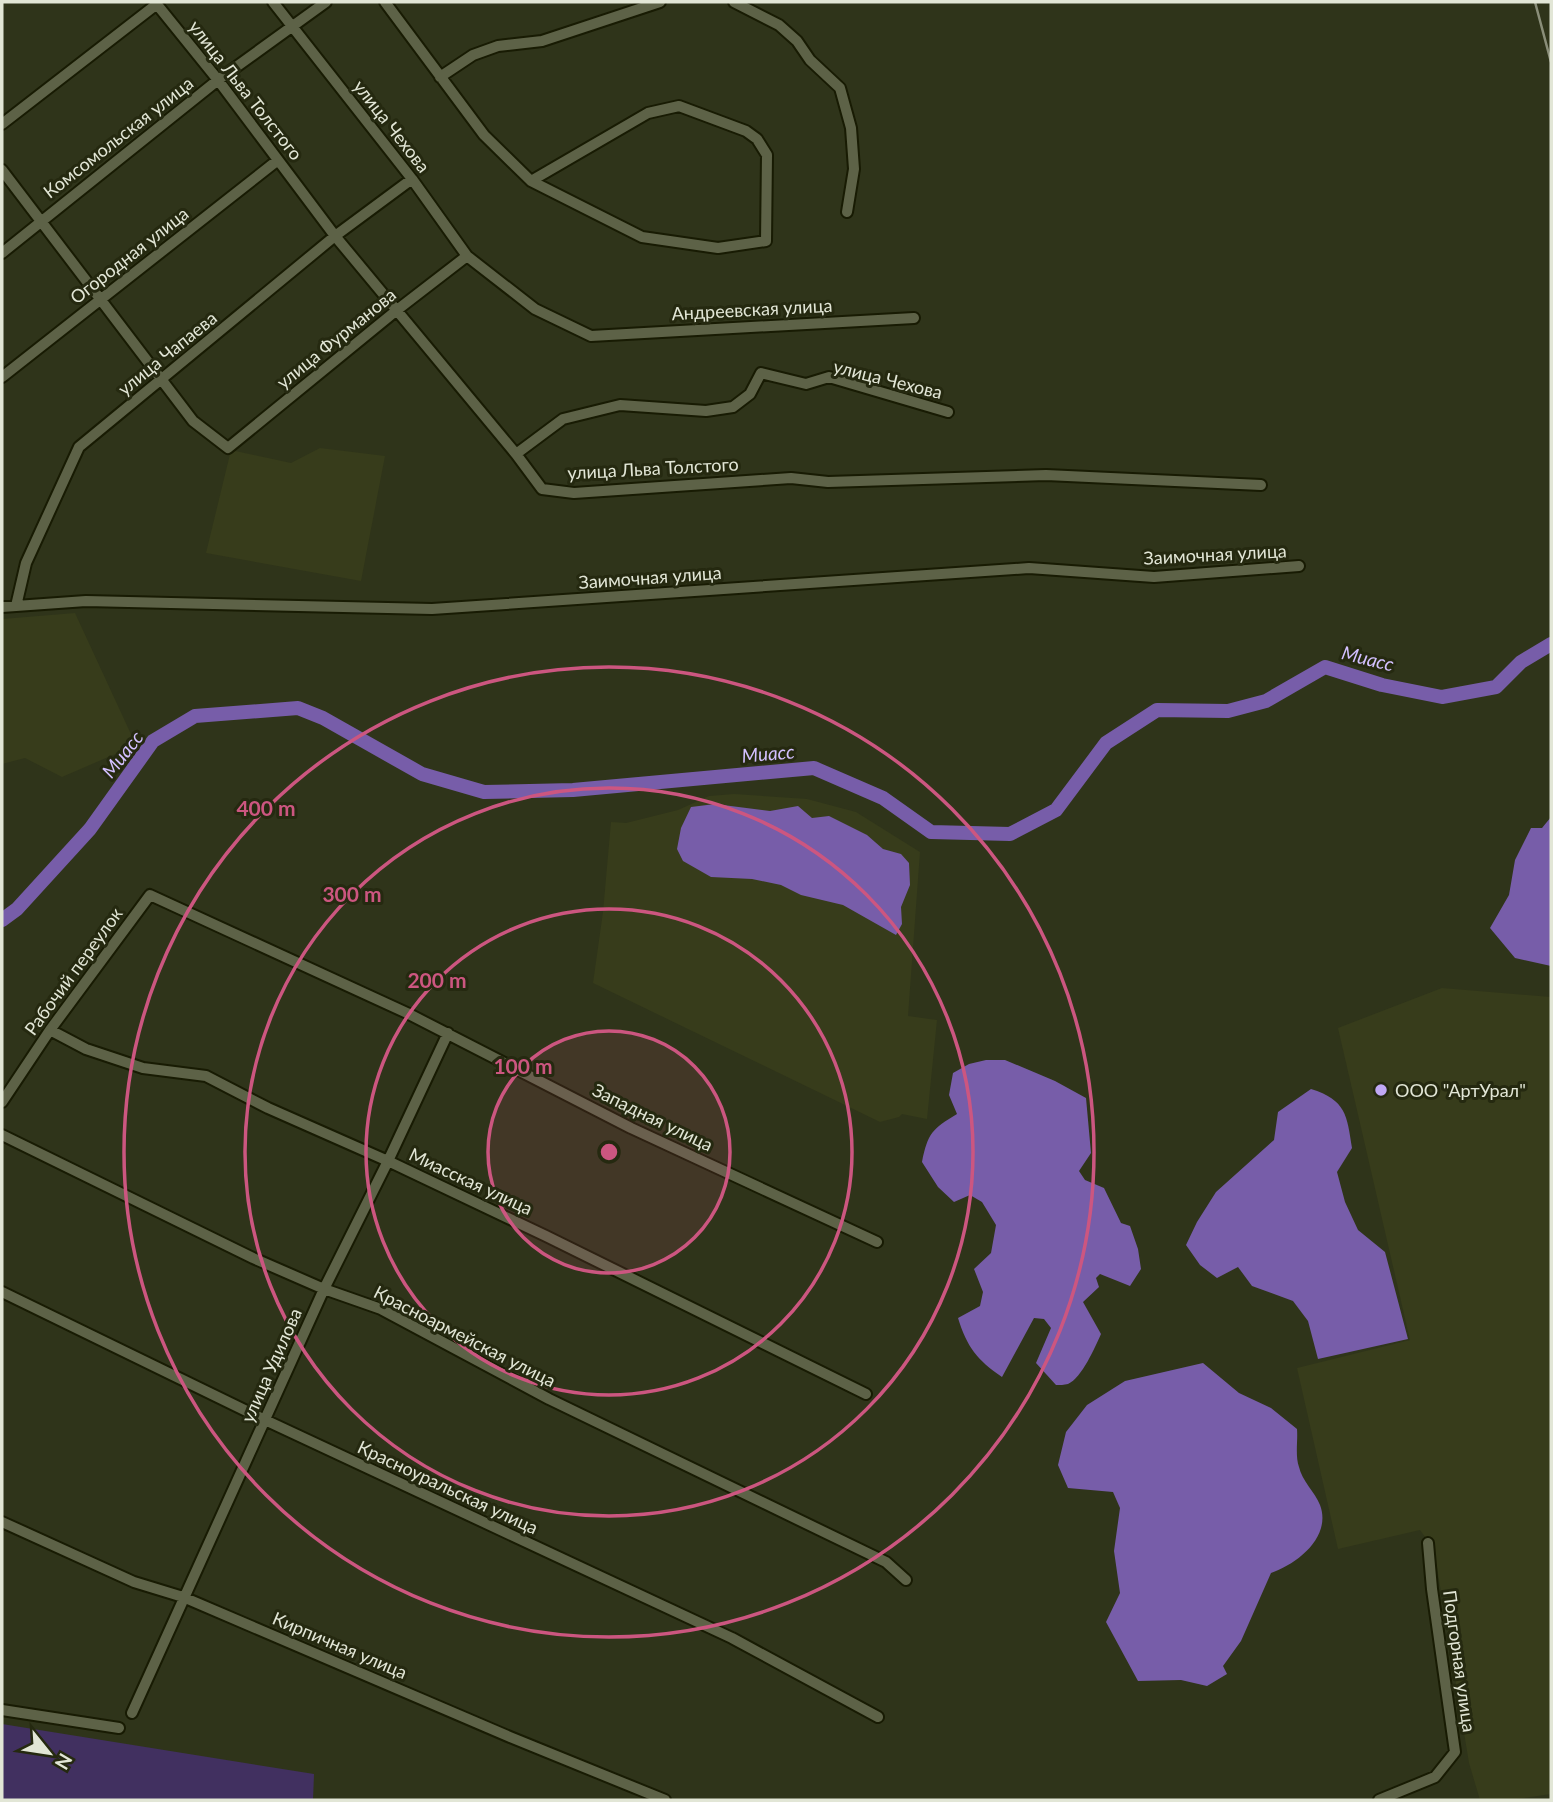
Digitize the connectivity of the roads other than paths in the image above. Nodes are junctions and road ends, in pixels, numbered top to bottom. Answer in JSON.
{"nodes":[{"id":1,"x":273,"y":2,"type":"edge"},
{"id":2,"x":326,"y":2,"type":"edge"},
{"id":3,"x":385,"y":2,"type":"edge"},
{"id":4,"x":660,"y":2,"type":"edge"},
{"id":5,"x":734,"y":2,"type":"edge"},
{"id":6,"x":156,"y":3,"type":"edge"},
{"id":7,"x":293,"y":26,"type":"junction"},
{"id":8,"x":440,"y":77,"type":"junction"},
{"id":9,"x":218,"y":80,"type":"junction"},
{"id":10,"x":2,"y":124,"type":"edge"},
{"id":11,"x":278,"y":160,"type":"junction"},
{"id":12,"x":2,"y":170,"type":"edge"},
{"id":13,"x":412,"y":178,"type":"junction"},
{"id":14,"x":531,"y":181,"type":"junction"},
{"id":15,"x":847,"y":212,"type":"dead end"},
{"id":16,"x":40,"y":220,"type":"junction"},
{"id":17,"x":335,"y":236,"type":"junction"},
{"id":18,"x":2,"y":253,"type":"edge"},
{"id":19,"x":467,"y":256,"type":"junction"},
{"id":20,"x":102,"y":300,"type":"junction"},
{"id":21,"x":397,"y":310,"type":"junction"},
{"id":22,"x":914,"y":318,"type":"dead end"},
{"id":23,"x":591,"y":336,"type":"joint"},
{"id":24,"x":2,"y":377,"type":"edge"},
{"id":25,"x":163,"y":380,"type":"junction"},
{"id":26,"x":948,"y":412,"type":"dead end"},
{"id":27,"x":516,"y":454,"type":"junction"},
{"id":28,"x":1261,"y":485,"type":"dead end"},
{"id":29,"x":1299,"y":566,"type":"dead end"},
{"id":30,"x":16,"y":606,"type":"junction"},
{"id":31,"x":2,"y":607,"type":"edge"},
{"id":32,"x":150,"y":895,"type":"joint"},
{"id":33,"x":50,"y":1030,"type":"junction"},
{"id":34,"x":447,"y":1033,"type":"junction"},
{"id":35,"x":2,"y":1102,"type":"edge"},
{"id":36,"x":2,"y":1135,"type":"edge"},
{"id":37,"x":388,"y":1161,"type":"junction"},
{"id":38,"x":877,"y":1242,"type":"dead end"},
{"id":39,"x":324,"y":1289,"type":"junction"},
{"id":40,"x":2,"y":1292,"type":"edge"},
{"id":41,"x":866,"y":1394,"type":"dead end"},
{"id":42,"x":265,"y":1420,"type":"junction"},
{"id":43,"x":2,"y":1522,"type":"edge"},
{"id":44,"x":1428,"y":1543,"type":"dead end"},
{"id":45,"x":906,"y":1580,"type":"dead end"},
{"id":46,"x":183,"y":1597,"type":"junction"},
{"id":47,"x":2,"y":1710,"type":"edge"},
{"id":48,"x":132,"y":1713,"type":"dead end"},
{"id":49,"x":878,"y":1717,"type":"dead end"},
{"id":50,"x":119,"y":1728,"type":"dead end"},
{"id":51,"x":665,"y":1800,"type":"edge"},
{"id":52,"x":1379,"y":1800,"type":"edge"}],
"edges":[{"from":1,"to":7,"type":"street","name":"улица Чехова"},
{"from":2,"to":7,"type":"street","name":"Комсомольская улица"},
{"from":3,"to":8,"type":"street"},
{"from":4,"to":8,"type":"street"},
{"from":5,"to":15,"type":"street"},
{"from":6,"to":9,"type":"street","name":"улица Льва Толстого"},
{"from":6,"to":10,"type":"street"},
{"from":7,"to":9,"type":"street","name":"Комсомольская улица"},
{"from":7,"to":13,"type":"street","name":"улица Чехова"},
{"from":8,"to":14,"type":"street"},
{"from":9,"to":11,"type":"street","name":"улица Льва Толстого"},
{"from":9,"to":16,"type":"street","name":"Комсомольская улица"},
{"from":11,"to":17,"type":"street","name":"улица Льва Толстого"},
{"from":11,"to":20,"type":"street","name":"Огородная улица"},
{"from":12,"to":16,"type":"street"},
{"from":13,"to":17,"type":"street","name":"улица Чапаева"},
{"from":13,"to":19,"type":"street","name":"улица Чехова"},
{"from":14,"to":14,"type":"street"},
{"from":16,"to":18,"type":"street","name":"Комсомольская улица"},
{"from":16,"to":20,"type":"street"},
{"from":17,"to":21,"type":"street","name":"улица Льва Толстого"},
{"from":17,"to":25,"type":"street","name":"улица Чапаева"},
{"from":19,"to":21,"type":"street","name":"улица Фурманова"},
{"from":19,"to":23,"type":"street","name":"улица Чехова"},
{"from":20,"to":24,"type":"street","name":"Огородная улица"},
{"from":20,"to":25,"type":"street"},
{"from":21,"to":25,"type":"street","name":"улица Фурманова"},
{"from":21,"to":27,"type":"street","name":"улица Льва Толстого"},
{"from":22,"to":23,"type":"street","name":"Андреевская улица"},
{"from":25,"to":30,"type":"street","name":"улица Чапаева"},
{"from":26,"to":27,"type":"street","name":"улица Чехова"},
{"from":27,"to":28,"type":"street","name":"улица Льва Толстого"},
{"from":29,"to":30,"type":"street","name":"Заимочная улица"},
{"from":30,"to":31,"type":"street","name":"Заимочная улица"},
{"from":32,"to":33,"type":"street","name":"Рабочий переулок"},
{"from":32,"to":34,"type":"street","name":"Западная улица"},
{"from":33,"to":35,"type":"street","name":"Рабочий переулок"},
{"from":33,"to":37,"type":"street","name":"Миасская улица"},
{"from":34,"to":37,"type":"street","name":"улица Удилова"},
{"from":34,"to":38,"type":"street","name":"Западная улица"},
{"from":36,"to":39,"type":"street","name":"Красноармейская улица"},
{"from":37,"to":39,"type":"street","name":"улица Удилова"},
{"from":37,"to":41,"type":"street","name":"Миасская улица"},
{"from":39,"to":42,"type":"street","name":"улица Удилова"},
{"from":39,"to":45,"type":"street","name":"Красноармейская улица"},
{"from":40,"to":42,"type":"street","name":"Красноуральская улица"},
{"from":42,"to":46,"type":"street","name":"улица Удилова"},
{"from":42,"to":49,"type":"street","name":"Красноуральская улица"},
{"from":43,"to":46,"type":"street","name":"Кирпичная улица"},
{"from":44,"to":52,"type":"street","name":"Подгорная улица"},
{"from":46,"to":48,"type":"street","name":"улица Удилова"},
{"from":46,"to":51,"type":"street","name":"Кирпичная улица"},
{"from":47,"to":50,"type":"street"}]}
